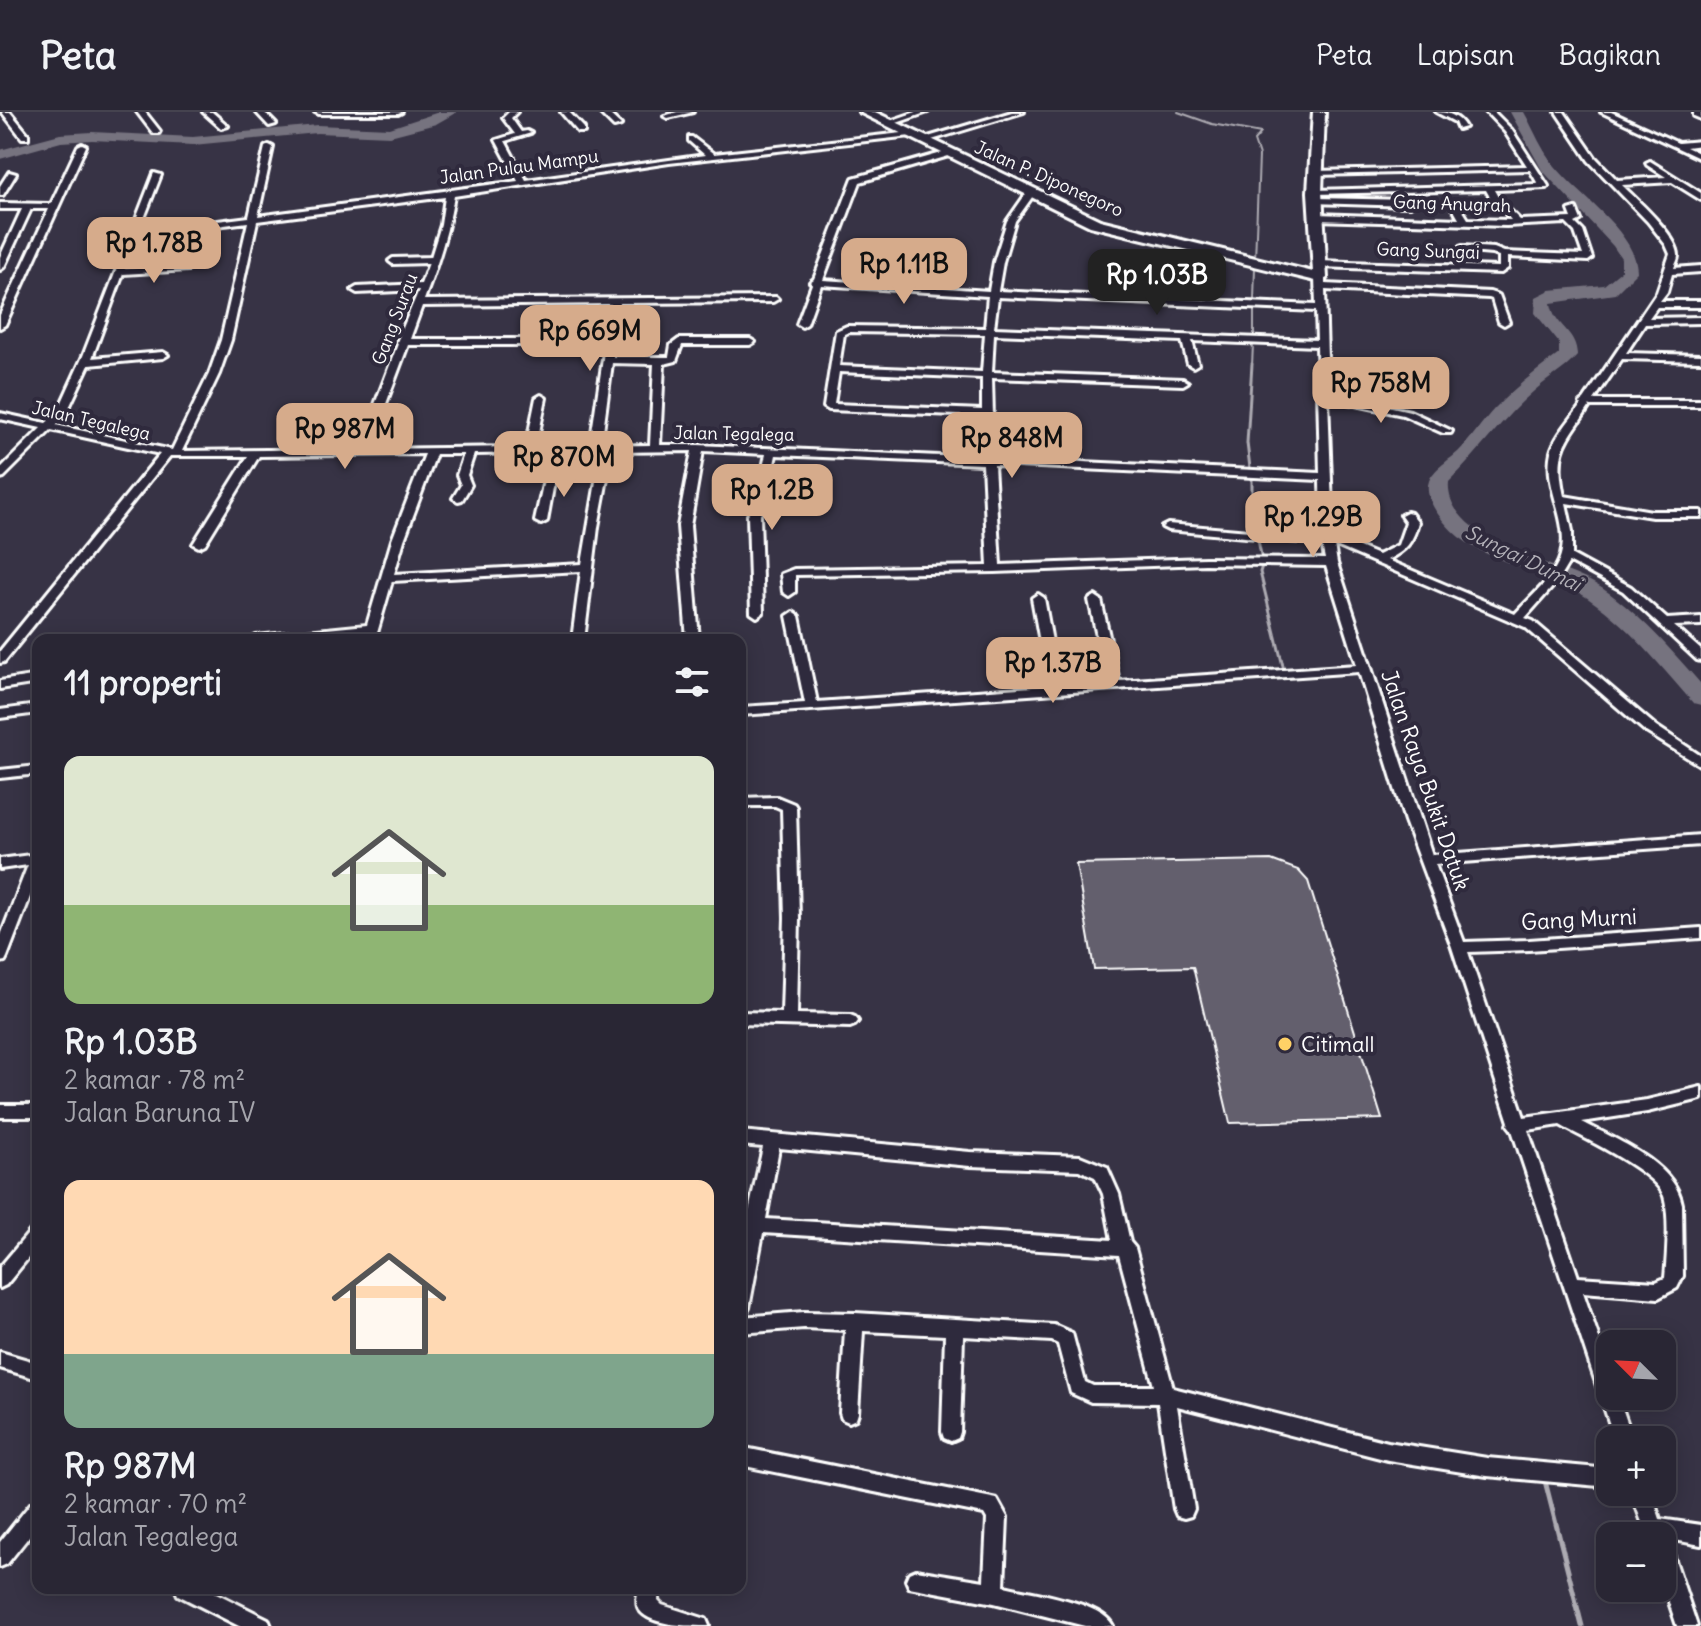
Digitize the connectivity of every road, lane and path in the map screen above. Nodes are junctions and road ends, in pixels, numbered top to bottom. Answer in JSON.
{"nodes":[{"id":1,"x":6,"y":112,"type":"edge"},
{"id":2,"x":141,"y":112,"type":"edge"},
{"id":3,"x":207,"y":112,"type":"edge"},
{"id":4,"x":260,"y":112,"type":"edge"},
{"id":5,"x":319,"y":112,"type":"edge"},
{"id":6,"x":398,"y":112,"type":"edge"},
{"id":7,"x":513,"y":112,"type":"edge"},
{"id":8,"x":565,"y":112,"type":"edge"},
{"id":9,"x":603,"y":112,"type":"edge"},
{"id":10,"x":689,"y":112,"type":"edge"},
{"id":11,"x":865,"y":112,"type":"edge"},
{"id":12,"x":924,"y":112,"type":"edge"},
{"id":13,"x":1020,"y":112,"type":"edge"},
{"id":14,"x":1319,"y":112,"type":"edge"},
{"id":15,"x":1440,"y":112,"type":"edge"},
{"id":16,"x":1490,"y":112,"type":"edge"},
{"id":17,"x":1560,"y":112,"type":"edge"},
{"id":18,"x":1605,"y":112,"type":"edge"},
{"id":19,"x":671,"y":119,"type":"dead end"},
{"id":20,"x":888,"y":123,"type":"junction"},
{"id":21,"x":272,"y":124,"type":"dead end"},
{"id":22,"x":617,"y":125,"type":"dead end"},
{"id":23,"x":224,"y":126,"type":"dead end"},
{"id":24,"x":1461,"y":127,"type":"dead end"},
{"id":25,"x":581,"y":130,"type":"dead end"},
{"id":26,"x":156,"y":131,"type":"dead end"},
{"id":27,"x":25,"y":136,"type":"dead end"},
{"id":28,"x":916,"y":137,"type":"junction"},
{"id":29,"x":692,"y":139,"type":"dead end"},
{"id":30,"x":1701,"y":143,"type":"edge"},
{"id":31,"x":82,"y":146,"type":"dead end"},
{"id":32,"x":1676,"y":146,"type":"junction"},
{"id":33,"x":269,"y":147,"type":"dead end"},
{"id":34,"x":949,"y":153,"type":"junction"},
{"id":35,"x":712,"y":156,"type":"junction"},
{"id":36,"x":1701,"y":157,"type":"edge"},
{"id":37,"x":1650,"y":163,"type":"dead end"},
{"id":38,"x":1531,"y":168,"type":"junction"},
{"id":39,"x":1315,"y":173,"type":"junction"},
{"id":40,"x":12,"y":174,"type":"dead end"},
{"id":41,"x":157,"y":175,"type":"dead end"},
{"id":42,"x":1677,"y":179,"type":"junction"},
{"id":43,"x":523,"y":183,"type":"junction"},
{"id":44,"x":1616,"y":183,"type":"junction"},
{"id":45,"x":1488,"y":187,"type":"junction"},
{"id":46,"x":0,"y":193,"type":"edge"},
{"id":47,"x":1031,"y":193,"type":"junction"},
{"id":48,"x":450,"y":194,"type":"junction"},
{"id":49,"x":1315,"y":196,"type":"junction"},
{"id":50,"x":1701,"y":197,"type":"edge"},
{"id":51,"x":1497,"y":202,"type":"dead end"},
{"id":52,"x":1410,"y":203,"type":"dead end"},
{"id":53,"x":1455,"y":205,"type":"dead end"},
{"id":54,"x":0,"y":206,"type":"edge"},
{"id":55,"x":53,"y":207,"type":"junction"},
{"id":56,"x":27,"y":208,"type":"junction"},
{"id":57,"x":1506,"y":209,"type":"dead end"},
{"id":58,"x":1573,"y":210,"type":"dead end"},
{"id":59,"x":1316,"y":217,"type":"junction"},
{"id":60,"x":252,"y":219,"type":"junction"},
{"id":61,"x":1569,"y":221,"type":"junction"},
{"id":62,"x":1465,"y":222,"type":"junction"},
{"id":63,"x":1517,"y":222,"type":"junction"},
{"id":64,"x":133,"y":234,"type":"junction"},
{"id":65,"x":1462,"y":249,"type":"dead end"},
{"id":66,"x":1503,"y":255,"type":"junction"},
{"id":67,"x":435,"y":260,"type":"junction"},
{"id":68,"x":393,"y":261,"type":"dead end"},
{"id":69,"x":0,"y":267,"type":"edge"},
{"id":70,"x":188,"y":267,"type":"dead end"},
{"id":71,"x":1701,"y":269,"type":"edge"},
{"id":72,"x":1670,"y":271,"type":"junction"},
{"id":73,"x":119,"y":272,"type":"junction"},
{"id":74,"x":1320,"y":276,"type":"junction"},
{"id":75,"x":815,"y":282,"type":"junction"},
{"id":76,"x":423,"y":287,"type":"junction"},
{"id":77,"x":357,"y":290,"type":"dead end"},
{"id":78,"x":994,"y":294,"type":"junction"},
{"id":79,"x":773,"y":299,"type":"dead end"},
{"id":80,"x":616,"y":301,"type":"junction"},
{"id":81,"x":417,"y":303,"type":"junction"},
{"id":82,"x":1654,"y":304,"type":"junction"},
{"id":83,"x":1701,"y":304,"type":"edge"},
{"id":84,"x":1322,"y":308,"type":"junction"},
{"id":85,"x":1,"y":319,"type":"edge"},
{"id":86,"x":1701,"y":320,"type":"edge"},
{"id":87,"x":1641,"y":321,"type":"junction"},
{"id":88,"x":1504,"y":322,"type":"dead end"},
{"id":89,"x":802,"y":324,"type":"dead end"},
{"id":90,"x":991,"y":331,"type":"junction"},
{"id":91,"x":1186,"y":337,"type":"junction"},
{"id":92,"x":402,"y":342,"type":"junction"},
{"id":93,"x":609,"y":342,"type":"junction"},
{"id":94,"x":750,"y":342,"type":"dead end"},
{"id":95,"x":1323,"y":343,"type":"junction"},
{"id":96,"x":163,"y":355,"type":"dead end"},
{"id":97,"x":1617,"y":356,"type":"junction"},
{"id":98,"x":1701,"y":358,"type":"edge"},
{"id":99,"x":608,"y":360,"type":"junction"},
{"id":100,"x":85,"y":362,"type":"junction"},
{"id":101,"x":660,"y":362,"type":"junction"},
{"id":102,"x":1193,"y":364,"type":"dead end"},
{"id":103,"x":833,"y":369,"type":"junction"},
{"id":104,"x":989,"y":373,"type":"junction"},
{"id":105,"x":1183,"y":382,"type":"dead end"},
{"id":106,"x":1324,"y":395,"type":"junction"},
{"id":107,"x":541,"y":398,"type":"dead end"},
{"id":108,"x":1585,"y":403,"type":"junction"},
{"id":109,"x":1701,"y":403,"type":"edge"},
{"id":110,"x":987,"y":413,"type":"junction"},
{"id":111,"x":0,"y":416,"type":"edge"},
{"id":112,"x":47,"y":427,"type":"junction"},
{"id":113,"x":1447,"y":431,"type":"dead end"},
{"id":114,"x":531,"y":448,"type":"junction"},
{"id":115,"x":556,"y":448,"type":"junction"},
{"id":116,"x":698,"y":448,"type":"junction"},
{"id":117,"x":655,"y":449,"type":"junction"},
{"id":118,"x":432,"y":450,"type":"junction"},
{"id":119,"x":470,"y":450,"type":"junction"},
{"id":120,"x":601,"y":450,"type":"junction"},
{"id":121,"x":772,"y":451,"type":"junction"},
{"id":122,"x":362,"y":453,"type":"junction"},
{"id":123,"x":170,"y":454,"type":"junction"},
{"id":124,"x":255,"y":454,"type":"junction"},
{"id":125,"x":989,"y":461,"type":"junction"},
{"id":126,"x":0,"y":475,"type":"edge"},
{"id":127,"x":1327,"y":477,"type":"junction"},
{"id":128,"x":458,"y":498,"type":"dead end"},
{"id":129,"x":1558,"y":498,"type":"junction"},
{"id":130,"x":1253,"y":506,"type":"dead end"},
{"id":131,"x":1701,"y":514,"type":"edge"},
{"id":132,"x":1407,"y":515,"type":"dead end"},
{"id":133,"x":541,"y":521,"type":"dead end"},
{"id":134,"x":1168,"y":527,"type":"dead end"},
{"id":135,"x":1328,"y":540,"type":"junction"},
{"id":136,"x":199,"y":544,"type":"dead end"},
{"id":137,"x":1566,"y":556,"type":"junction"},
{"id":138,"x":1377,"y":560,"type":"junction"},
{"id":139,"x":1331,"y":563,"type":"junction"},
{"id":140,"x":587,"y":567,"type":"junction"},
{"id":141,"x":994,"y":569,"type":"junction"},
{"id":142,"x":389,"y":578,"type":"junction"},
{"id":143,"x":789,"y":592,"type":"dead end"},
{"id":144,"x":1038,"y":598,"type":"dead end"},
{"id":145,"x":1095,"y":600,"type":"dead end"},
{"id":146,"x":757,"y":613,"type":"dead end"},
{"id":147,"x":793,"y":616,"type":"dead end"},
{"id":148,"x":1518,"y":618,"type":"junction"},
{"id":149,"x":1701,"y":621,"type":"edge"},
{"id":150,"x":1666,"y":623,"type":"junction"},
{"id":151,"x":370,"y":634,"type":"edge"},
{"id":152,"x":579,"y":634,"type":"edge"},
{"id":153,"x":693,"y":634,"type":"edge"},
{"id":154,"x":1701,"y":657,"type":"edge"},
{"id":155,"x":0,"y":659,"type":"edge"},
{"id":156,"x":1363,"y":668,"type":"junction"},
{"id":157,"x":32,"y":680,"type":"edge"},
{"id":158,"x":1113,"y":683,"type":"junction"},
{"id":159,"x":0,"y":685,"type":"edge"},
{"id":160,"x":1054,"y":687,"type":"junction"},
{"id":161,"x":812,"y":706,"type":"junction"},
{"id":162,"x":32,"y":710,"type":"edge"},
{"id":163,"x":746,"y":711,"type":"edge"},
{"id":164,"x":0,"y":714,"type":"edge"},
{"id":165,"x":1695,"y":750,"type":"edge"},
{"id":166,"x":1701,"y":762,"type":"edge"},
{"id":167,"x":32,"y":771,"type":"edge"},
{"id":168,"x":0,"y":774,"type":"edge"},
{"id":169,"x":746,"y":802,"type":"edge"},
{"id":170,"x":1701,"y":840,"type":"edge"},
{"id":171,"x":1426,"y":860,"type":"junction"},
{"id":172,"x":32,"y":861,"type":"edge"},
{"id":173,"x":0,"y":864,"type":"edge"},
{"id":174,"x":32,"y":875,"type":"edge"},
{"id":175,"x":1701,"y":933,"type":"edge"},
{"id":176,"x":1459,"y":947,"type":"junction"},
{"id":177,"x":0,"y":957,"type":"edge"},
{"id":178,"x":746,"y":1018,"type":"edge"},
{"id":179,"x":789,"y":1019,"type":"junction"},
{"id":180,"x":850,"y":1021,"type":"dead end"},
{"id":181,"x":1701,"y":1093,"type":"edge"},
{"id":182,"x":0,"y":1111,"type":"edge"},
{"id":183,"x":32,"y":1111,"type":"edge"},
{"id":184,"x":1561,"y":1118,"type":"junction"},
{"id":185,"x":1516,"y":1125,"type":"junction"},
{"id":186,"x":746,"y":1138,"type":"edge"},
{"id":187,"x":772,"y":1140,"type":"junction"},
{"id":188,"x":754,"y":1225,"type":"junction"},
{"id":189,"x":32,"y":1241,"type":"edge"},
{"id":190,"x":1126,"y":1248,"type":"junction"},
{"id":191,"x":746,"y":1272,"type":"edge"},
{"id":192,"x":0,"y":1280,"type":"edge"},
{"id":193,"x":1572,"y":1284,"type":"junction"},
{"id":194,"x":855,"y":1321,"type":"junction"},
{"id":195,"x":746,"y":1325,"type":"edge"},
{"id":196,"x":954,"y":1328,"type":"junction"},
{"id":197,"x":0,"y":1360,"type":"edge"},
{"id":198,"x":32,"y":1369,"type":"edge"},
{"id":199,"x":1166,"y":1395,"type":"junction"},
{"id":200,"x":849,"y":1413,"type":"dead end"},
{"id":201,"x":1619,"y":1426,"type":"edge"},
{"id":202,"x":951,"y":1432,"type":"dead end"},
{"id":203,"x":746,"y":1457,"type":"edge"},
{"id":204,"x":1596,"y":1477,"type":"edge"},
{"id":205,"x":1184,"y":1509,"type":"dead end"},
{"id":206,"x":32,"y":1519,"type":"edge"},
{"id":207,"x":1676,"y":1533,"type":"edge"},
{"id":208,"x":1701,"y":1535,"type":"edge"},
{"id":209,"x":0,"y":1557,"type":"edge"},
{"id":210,"x":916,"y":1580,"type":"dead end"},
{"id":211,"x":994,"y":1593,"type":"junction"},
{"id":212,"x":1676,"y":1593,"type":"edge"},
{"id":213,"x":197,"y":1594,"type":"edge"},
{"id":214,"x":648,"y":1594,"type":"edge"},
{"id":215,"x":261,"y":1626,"type":"edge"},
{"id":216,"x":699,"y":1626,"type":"edge"},
{"id":217,"x":1103,"y":1626,"type":"edge"},
{"id":218,"x":1687,"y":1626,"type":"edge"}],
"edges":[{"from":1,"to":27,"type":"street"},
{"from":2,"to":26,"type":"street"},
{"from":3,"to":23,"type":"street"},
{"from":4,"to":21,"type":"street"},
{"from":5,"to":6,"type":"street"},
{"from":7,"to":43,"type":"street"},
{"from":8,"to":25,"type":"street"},
{"from":9,"to":22,"type":"street"},
{"from":10,"to":19,"type":"street"},
{"from":11,"to":20,"type":"main road","name":"Jalan P. Diponegoro"},
{"from":12,"to":20,"type":"street"},
{"from":13,"to":28,"type":"street","name":"Jalan Pulau Mampu"},
{"from":14,"to":39,"type":"main road","name":"Jalan Raya Bukit Datuk"},
{"from":15,"to":24,"type":"street"},
{"from":16,"to":38,"type":"street"},
{"from":17,"to":44,"type":"street"},
{"from":18,"to":32,"type":"street"},
{"from":20,"to":28,"type":"main road","name":"Jalan P. Diponegoro"},
{"from":28,"to":34,"type":"main road","name":"Jalan P. Diponegoro"},
{"from":28,"to":35,"type":"street","name":"Jalan Pulau Mampu"},
{"from":29,"to":35,"type":"street"},
{"from":30,"to":32,"type":"street"},
{"from":31,"to":55,"type":"street"},
{"from":32,"to":36,"type":"street"},
{"from":33,"to":60,"type":"street"},
{"from":34,"to":47,"type":"main road","name":"Jalan P. Diponegoro"},
{"from":34,"to":75,"type":"street"},
{"from":35,"to":43,"type":"street","name":"Jalan Pulau Mampu"},
{"from":37,"to":42,"type":"street"},
{"from":38,"to":39,"type":"street"},
{"from":38,"to":45,"type":"street"},
{"from":39,"to":49,"type":"main road","name":"Jalan Raya Bukit Datuk"},
{"from":40,"to":46,"type":"street"},
{"from":41,"to":64,"type":"street"},
{"from":42,"to":44,"type":"street"},
{"from":42,"to":50,"type":"street"},
{"from":43,"to":48,"type":"street","name":"Jalan Pulau Mampu"},
{"from":44,"to":72,"type":"street"},
{"from":45,"to":49,"type":"street"},
{"from":45,"to":51,"type":"street"},
{"from":47,"to":74,"type":"main road","name":"Jalan P. Diponegoro"},
{"from":47,"to":78,"type":"street"},
{"from":48,"to":60,"type":"street","name":"Jalan Pulau Mampu"},
{"from":48,"to":67,"type":"street","name":"Gang Surau"},
{"from":49,"to":52,"type":"street"},
{"from":49,"to":59,"type":"main road","name":"Jalan Raya Bukit Datuk"},
{"from":53,"to":62,"type":"street"},
{"from":54,"to":56,"type":"street"},
{"from":55,"to":56,"type":"street"},
{"from":55,"to":85,"type":"street"},
{"from":56,"to":69,"type":"street"},
{"from":57,"to":63,"type":"street"},
{"from":58,"to":61,"type":"street"},
{"from":59,"to":62,"type":"street","name":"Gang Anugrah"},
{"from":59,"to":74,"type":"main road","name":"Jalan Raya Bukit Datuk"},
{"from":60,"to":64,"type":"street","name":"Jalan Pulau Mampu"},
{"from":60,"to":123,"type":"street"},
{"from":61,"to":63,"type":"street","name":"Gang Anugrah"},
{"from":61,"to":66,"type":"street","name":"Gang Sungai"},
{"from":62,"to":63,"type":"street","name":"Gang Anugrah"},
{"from":64,"to":73,"type":"street"},
{"from":65,"to":66,"type":"street"},
{"from":66,"to":74,"type":"street","name":"Gang Sungai"},
{"from":67,"to":68,"type":"street"},
{"from":67,"to":76,"type":"street","name":"Gang Surau"},
{"from":70,"to":73,"type":"street"},
{"from":71,"to":72,"type":"street"},
{"from":72,"to":82,"type":"street"},
{"from":73,"to":100,"type":"street"},
{"from":74,"to":84,"type":"street","name":"Jalan Raya Bukit Datuk"},
{"from":74,"to":88,"type":"street"},
{"from":75,"to":78,"type":"street"},
{"from":75,"to":89,"type":"street"},
{"from":76,"to":77,"type":"street"},
{"from":76,"to":81,"type":"street","name":"Gang Surau"},
{"from":78,"to":84,"type":"street"},
{"from":78,"to":90,"type":"street"},
{"from":79,"to":80,"type":"street"},
{"from":80,"to":81,"type":"street"},
{"from":80,"to":93,"type":"street"},
{"from":81,"to":92,"type":"street","name":"Gang Surau"},
{"from":82,"to":83,"type":"street"},
{"from":82,"to":87,"type":"street"},
{"from":84,"to":95,"type":"street","name":"Jalan Raya Bukit Datuk"},
{"from":86,"to":87,"type":"street"},
{"from":87,"to":97,"type":"street"},
{"from":90,"to":91,"type":"street"},
{"from":90,"to":103,"type":"street"},
{"from":90,"to":104,"type":"street"},
{"from":91,"to":95,"type":"street"},
{"from":91,"to":102,"type":"street"},
{"from":92,"to":93,"type":"street"},
{"from":92,"to":122,"type":"street","name":"Gang Surau"},
{"from":93,"to":99,"type":"street"},
{"from":94,"to":101,"type":"street"},
{"from":95,"to":106,"type":"street","name":"Jalan Raya Bukit Datuk"},
{"from":96,"to":100,"type":"street"},
{"from":97,"to":98,"type":"street"},
{"from":97,"to":108,"type":"street"},
{"from":99,"to":101,"type":"street"},
{"from":99,"to":120,"type":"street"},
{"from":100,"to":112,"type":"street"},
{"from":101,"to":117,"type":"street"},
{"from":103,"to":104,"type":"street"},
{"from":103,"to":110,"type":"street"},
{"from":104,"to":105,"type":"street"},
{"from":104,"to":110,"type":"street"},
{"from":106,"to":113,"type":"street"},
{"from":106,"to":127,"type":"street","name":"Jalan Raya Bukit Datuk"},
{"from":107,"to":114,"type":"street"},
{"from":108,"to":109,"type":"street"},
{"from":108,"to":129,"type":"street"},
{"from":110,"to":125,"type":"street"},
{"from":111,"to":112,"type":"street","name":"Jalan Tegalega"},
{"from":112,"to":123,"type":"street","name":"Jalan Tegalega"},
{"from":112,"to":126,"type":"street"},
{"from":114,"to":115,"type":"street","name":"Jalan Tegalega"},
{"from":114,"to":119,"type":"street","name":"Jalan Tegalega"},
{"from":115,"to":120,"type":"street","name":"Jalan Tegalega"},
{"from":115,"to":133,"type":"street"},
{"from":116,"to":117,"type":"street","name":"Jalan Tegalega"},
{"from":116,"to":121,"type":"street","name":"Jalan Tegalega"},
{"from":116,"to":153,"type":"street"},
{"from":117,"to":120,"type":"street","name":"Jalan Tegalega"},
{"from":118,"to":119,"type":"street","name":"Jalan Tegalega"},
{"from":118,"to":122,"type":"street","name":"Jalan Tegalega"},
{"from":118,"to":142,"type":"street"},
{"from":119,"to":128,"type":"street"},
{"from":120,"to":140,"type":"street"},
{"from":121,"to":125,"type":"street","name":"Jalan Tegalega"},
{"from":121,"to":146,"type":"street"},
{"from":122,"to":124,"type":"street","name":"Jalan Tegalega"},
{"from":123,"to":124,"type":"street","name":"Jalan Tegalega"},
{"from":123,"to":155,"type":"street"},
{"from":124,"to":136,"type":"street"},
{"from":125,"to":127,"type":"street","name":"Jalan Tegalega"},
{"from":125,"to":141,"type":"street"},
{"from":127,"to":135,"type":"street","name":"Jalan Raya Bukit Datuk"},
{"from":129,"to":131,"type":"street"},
{"from":129,"to":137,"type":"street"},
{"from":130,"to":135,"type":"street"},
{"from":132,"to":138,"type":"street"},
{"from":134,"to":135,"type":"street"},
{"from":135,"to":138,"type":"street"},
{"from":135,"to":139,"type":"street","name":"Jalan Raya Bukit Datuk"},
{"from":137,"to":148,"type":"street"},
{"from":137,"to":150,"type":"street"},
{"from":138,"to":148,"type":"street"},
{"from":139,"to":141,"type":"street"},
{"from":139,"to":156,"type":"street","name":"Jalan Raya Bukit Datuk"},
{"from":140,"to":142,"type":"street"},
{"from":140,"to":152,"type":"street"},
{"from":141,"to":143,"type":"street"},
{"from":142,"to":151,"type":"street"},
{"from":144,"to":160,"type":"street"},
{"from":145,"to":158,"type":"street"},
{"from":147,"to":161,"type":"street"},
{"from":148,"to":165,"type":"street"},
{"from":149,"to":150,"type":"street"},
{"from":150,"to":154,"type":"street"},
{"from":156,"to":158,"type":"street"},
{"from":156,"to":171,"type":"street","name":"Jalan Raya Bukit Datuk"},
{"from":157,"to":159,"type":"street"},
{"from":158,"to":160,"type":"street"},
{"from":160,"to":161,"type":"street"},
{"from":161,"to":163,"type":"street"},
{"from":162,"to":164,"type":"street"},
{"from":165,"to":166,"type":"street"},
{"from":167,"to":168,"type":"street"},
{"from":169,"to":179,"type":"street"},
{"from":170,"to":171,"type":"street"},
{"from":171,"to":176,"type":"street","name":"Jalan Raya Bukit Datuk"},
{"from":172,"to":173,"type":"street"},
{"from":174,"to":177,"type":"street"},
{"from":175,"to":176,"type":"street","name":"Gang Murni"},
{"from":176,"to":185,"type":"street","name":"Jalan Raya Bukit Datuk"},
{"from":178,"to":179,"type":"street"},
{"from":179,"to":180,"type":"street"},
{"from":181,"to":184,"type":"street"},
{"from":182,"to":183,"type":"street"},
{"from":184,"to":185,"type":"street"},
{"from":184,"to":193,"type":"street"},
{"from":185,"to":193,"type":"street","name":"Jalan Raya Bukit Datuk"},
{"from":186,"to":187,"type":"street"},
{"from":187,"to":188,"type":"street"},
{"from":187,"to":190,"type":"street"},
{"from":188,"to":190,"type":"street"},
{"from":188,"to":191,"type":"street"},
{"from":189,"to":192,"type":"street"},
{"from":190,"to":199,"type":"street"},
{"from":193,"to":201,"type":"street","name":"Jalan Raya Bukit Datuk"},
{"from":194,"to":195,"type":"street"},
{"from":194,"to":196,"type":"street"},
{"from":194,"to":200,"type":"street"},
{"from":196,"to":199,"type":"street"},
{"from":196,"to":202,"type":"street"},
{"from":197,"to":198,"type":"street"},
{"from":199,"to":204,"type":"street"},
{"from":199,"to":205,"type":"street"},
{"from":203,"to":211,"type":"street"},
{"from":206,"to":209,"type":"street"},
{"from":207,"to":208,"type":"street"},
{"from":210,"to":211,"type":"street"},
{"from":211,"to":217,"type":"street"},
{"from":212,"to":218,"type":"street"},
{"from":213,"to":215,"type":"street"},
{"from":214,"to":216,"type":"street"}]}
